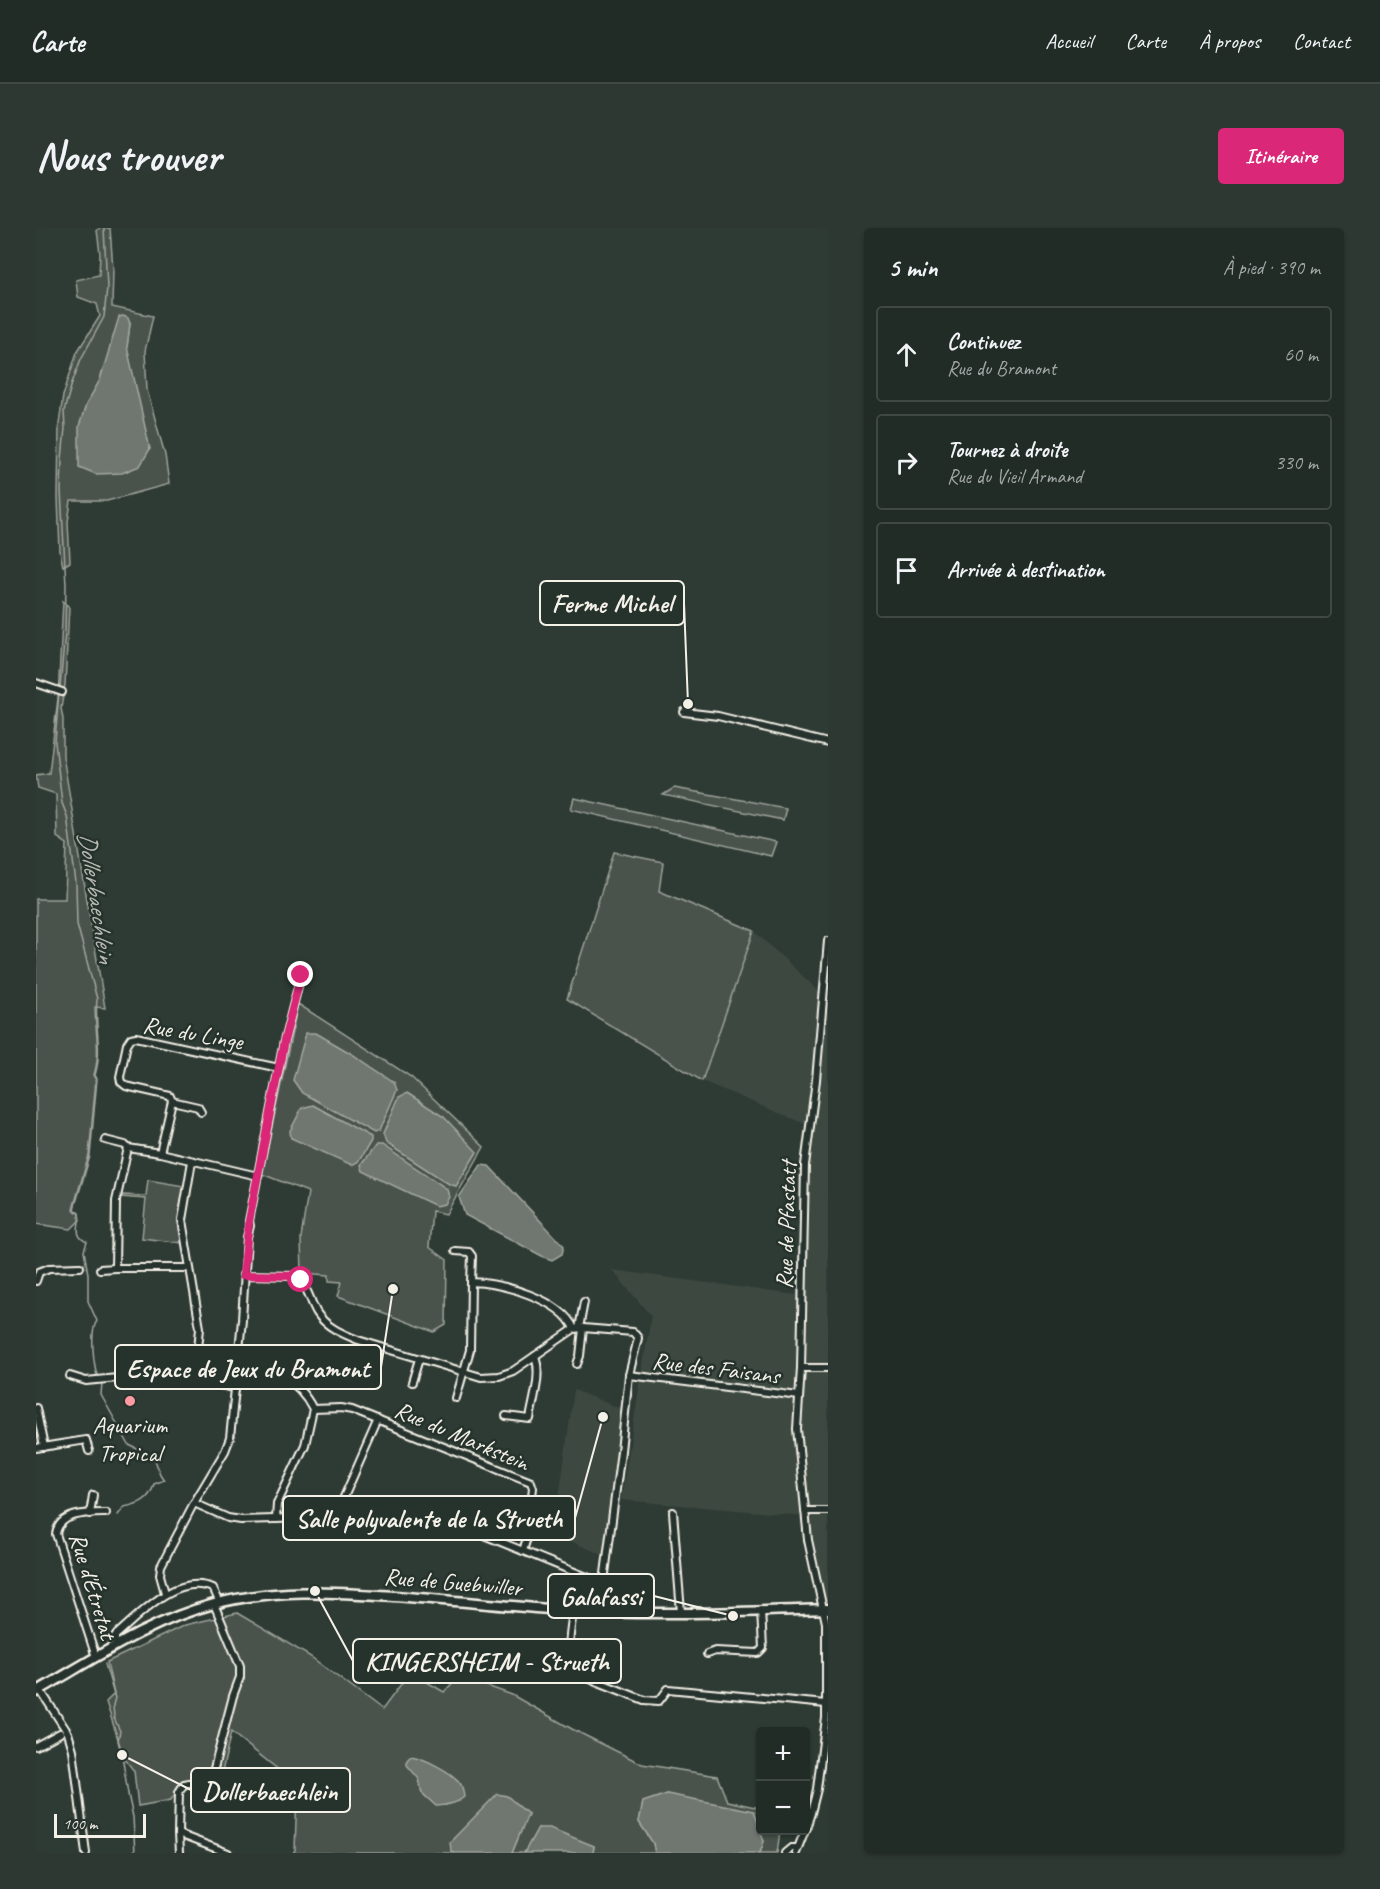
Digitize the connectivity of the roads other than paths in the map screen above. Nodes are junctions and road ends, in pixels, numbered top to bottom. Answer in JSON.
{"nodes":[{"id":1,"x":36,"y":682,"type":"edge"},
{"id":2,"x":62,"y":692,"type":"dead end"},
{"id":3,"x":684,"y":712,"type":"dead end"},
{"id":4,"x":828,"y":743,"type":"edge"},
{"id":5,"x":828,"y":940,"type":"edge"},
{"id":6,"x":304,"y":972,"type":"dead end"},
{"id":7,"x":279,"y":1068,"type":"junction"},
{"id":8,"x":172,"y":1101,"type":"junction"},
{"id":9,"x":201,"y":1112,"type":"dead end"},
{"id":10,"x":105,"y":1140,"type":"dead end"},
{"id":11,"x":128,"y":1148,"type":"junction"},
{"id":12,"x":160,"y":1153,"type":"junction"},
{"id":13,"x":192,"y":1161,"type":"junction"},
{"id":14,"x":258,"y":1176,"type":"junction"},
{"id":15,"x":455,"y":1251,"type":"dead end"},
{"id":16,"x":80,"y":1267,"type":"dead end"},
{"id":17,"x":115,"y":1268,"type":"junction"},
{"id":18,"x":189,"y":1268,"type":"junction"},
{"id":19,"x":37,"y":1269,"type":"edge"},
{"id":20,"x":100,"y":1269,"type":"dead end"},
{"id":21,"x":243,"y":1275,"type":"junction"},
{"id":22,"x":36,"y":1281,"type":"edge"},
{"id":23,"x":471,"y":1282,"type":"junction"},
{"id":24,"x":584,"y":1302,"type":"dead end"},
{"id":25,"x":579,"y":1328,"type":"junction"},
{"id":26,"x":535,"y":1356,"type":"junction"},
{"id":27,"x":419,"y":1359,"type":"junction"},
{"id":28,"x":238,"y":1361,"type":"junction"},
{"id":29,"x":577,"y":1364,"type":"dead end"},
{"id":30,"x":801,"y":1368,"type":"junction"},
{"id":31,"x":828,"y":1368,"type":"edge"},
{"id":32,"x":464,"y":1373,"type":"junction"},
{"id":33,"x":629,"y":1375,"type":"junction"},
{"id":34,"x":70,"y":1376,"type":"dead end"},
{"id":35,"x":195,"y":1379,"type":"junction"},
{"id":36,"x":412,"y":1382,"type":"dead end"},
{"id":37,"x":235,"y":1388,"type":"junction"},
{"id":38,"x":799,"y":1396,"type":"junction"},
{"id":39,"x":456,"y":1398,"type":"dead end"},
{"id":40,"x":36,"y":1408,"type":"edge"},
{"id":41,"x":312,"y":1410,"type":"junction"},
{"id":42,"x":506,"y":1416,"type":"dead end"},
{"id":43,"x":378,"y":1420,"type":"junction"},
{"id":44,"x":40,"y":1448,"type":"edge"},
{"id":45,"x":89,"y":1450,"type":"dead end"},
{"id":46,"x":93,"y":1495,"type":"dead end"},
{"id":47,"x":194,"y":1503,"type":"junction"},
{"id":48,"x":805,"y":1511,"type":"junction"},
{"id":49,"x":828,"y":1511,"type":"edge"},
{"id":50,"x":674,"y":1512,"type":"dead end"},
{"id":51,"x":106,"y":1513,"type":"dead end"},
{"id":52,"x":341,"y":1513,"type":"junction"},
{"id":53,"x":90,"y":1514,"type":"junction"},
{"id":54,"x":276,"y":1519,"type":"junction"},
{"id":55,"x":522,"y":1551,"type":"junction"},
{"id":56,"x":604,"y":1584,"type":"junction"},
{"id":57,"x":165,"y":1593,"type":"junction"},
{"id":58,"x":217,"y":1603,"type":"junction"},
{"id":59,"x":825,"y":1609,"type":"edge"},
{"id":60,"x":761,"y":1610,"type":"junction"},
{"id":61,"x":573,"y":1611,"type":"junction"},
{"id":62,"x":600,"y":1612,"type":"junction"},
{"id":63,"x":681,"y":1612,"type":"junction"},
{"id":64,"x":115,"y":1646,"type":"junction"},
{"id":65,"x":707,"y":1654,"type":"dead end"},
{"id":66,"x":96,"y":1657,"type":"junction"},
{"id":67,"x":38,"y":1691,"type":"edge"},
{"id":68,"x":826,"y":1704,"type":"junction"},
{"id":69,"x":60,"y":1733,"type":"dead end"},
{"id":70,"x":826,"y":1741,"type":"edge"},
{"id":71,"x":36,"y":1746,"type":"edge"},
{"id":72,"x":810,"y":1814,"type":"edge"},
{"id":73,"x":178,"y":1834,"type":"junction"},
{"id":74,"x":803,"y":1835,"type":"edge"},
{"id":75,"x":797,"y":1850,"type":"edge"},
{"id":76,"x":86,"y":1853,"type":"edge"},
{"id":77,"x":179,"y":1853,"type":"edge"},
{"id":78,"x":228,"y":1853,"type":"edge"},
{"id":79,"x":785,"y":1853,"type":"edge"}],
"edges":[{"from":1,"to":2,"type":"street"},
{"from":3,"to":4,"type":"street"},
{"from":5,"to":30,"type":"street","name":"Rue de Pfastatt"},
{"from":6,"to":7,"type":"street"},
{"from":7,"to":8,"type":"street","name":"Rue du Linge"},
{"from":7,"to":14,"type":"street"},
{"from":8,"to":9,"type":"street","name":"Rue du Linge"},
{"from":8,"to":12,"type":"street"},
{"from":10,"to":11,"type":"street"},
{"from":11,"to":12,"type":"street"},
{"from":11,"to":17,"type":"street"},
{"from":12,"to":13,"type":"street"},
{"from":13,"to":14,"type":"street"},
{"from":13,"to":18,"type":"street"},
{"from":14,"to":21,"type":"street"},
{"from":15,"to":23,"type":"street"},
{"from":16,"to":19,"type":"street"},
{"from":17,"to":18,"type":"street"},
{"from":17,"to":20,"type":"street"},
{"from":18,"to":35,"type":"street"},
{"from":19,"to":22,"type":"street"},
{"from":21,"to":27,"type":"street"},
{"from":21,"to":28,"type":"street"},
{"from":23,"to":25,"type":"street"},
{"from":23,"to":32,"type":"street"},
{"from":24,"to":25,"type":"street"},
{"from":25,"to":26,"type":"street"},
{"from":25,"to":29,"type":"street"},
{"from":25,"to":33,"type":"street"},
{"from":26,"to":32,"type":"street"},
{"from":26,"to":42,"type":"street"},
{"from":27,"to":32,"type":"street"},
{"from":27,"to":36,"type":"street"},
{"from":28,"to":37,"type":"street"},
{"from":28,"to":41,"type":"street"},
{"from":30,"to":31,"type":"street"},
{"from":30,"to":38,"type":"street","name":"Rue de Pfastatt"},
{"from":32,"to":39,"type":"street"},
{"from":33,"to":38,"type":"street","name":"Rue des Faisans"},
{"from":33,"to":56,"type":"street"},
{"from":34,"to":35,"type":"street"},
{"from":35,"to":37,"type":"street"},
{"from":37,"to":47,"type":"street"},
{"from":38,"to":48,"type":"street","name":"Rue de Pfastatt"},
{"from":40,"to":44,"type":"street"},
{"from":41,"to":43,"type":"street","name":"Rue du Markstein"},
{"from":41,"to":54,"type":"street"},
{"from":43,"to":52,"type":"street"},
{"from":43,"to":55,"type":"street","name":"Rue du Markstein"},
{"from":44,"to":45,"type":"street"},
{"from":46,"to":53,"type":"street","name":"Rue d'Étretat"},
{"from":47,"to":54,"type":"street"},
{"from":47,"to":57,"type":"street"},
{"from":48,"to":49,"type":"street"},
{"from":48,"to":59,"type":"street","name":"Rue de Pfastatt"},
{"from":50,"to":63,"type":"street"},
{"from":51,"to":53,"type":"street","name":"Rue d'Étretat"},
{"from":52,"to":54,"type":"street"},
{"from":52,"to":55,"type":"street"},
{"from":53,"to":66,"type":"street","name":"Rue d'Étretat"},
{"from":55,"to":56,"type":"street"},
{"from":56,"to":62,"type":"street"},
{"from":57,"to":58,"type":"street","name":"Rue de Guebwiller"},
{"from":57,"to":64,"type":"street","name":"Rue de Guebwiller"},
{"from":58,"to":61,"type":"main road","name":"Rue de Guebwiller"},
{"from":58,"to":64,"type":"main road","name":"Rue de Guebwiller"},
{"from":58,"to":73,"type":"street"},
{"from":59,"to":60,"type":"main road","name":"Rue de Guebwiller"},
{"from":59,"to":68,"type":"street","name":"Rue de Pfastatt"},
{"from":60,"to":63,"type":"main road","name":"Rue de Guebwiller"},
{"from":60,"to":65,"type":"street"},
{"from":61,"to":62,"type":"main road","name":"Rue de Guebwiller"},
{"from":61,"to":68,"type":"street"},
{"from":62,"to":63,"type":"main road","name":"Rue de Guebwiller"},
{"from":64,"to":66,"type":"main road","name":"Rue de Guebwiller"},
{"from":66,"to":67,"type":"main road","name":"Rue de Guebwiller"},
{"from":67,"to":76,"type":"street"},
{"from":68,"to":70,"type":"street","name":"Rue de Pfastatt"},
{"from":69,"to":71,"type":"street"},
{"from":70,"to":72,"type":"street","name":"Rue de Pfastatt"},
{"from":73,"to":77,"type":"street"},
{"from":73,"to":78,"type":"street"},
{"from":74,"to":75,"type":"street","name":"Rue de Pfastatt"},
{"from":75,"to":79,"type":"street"}]}
